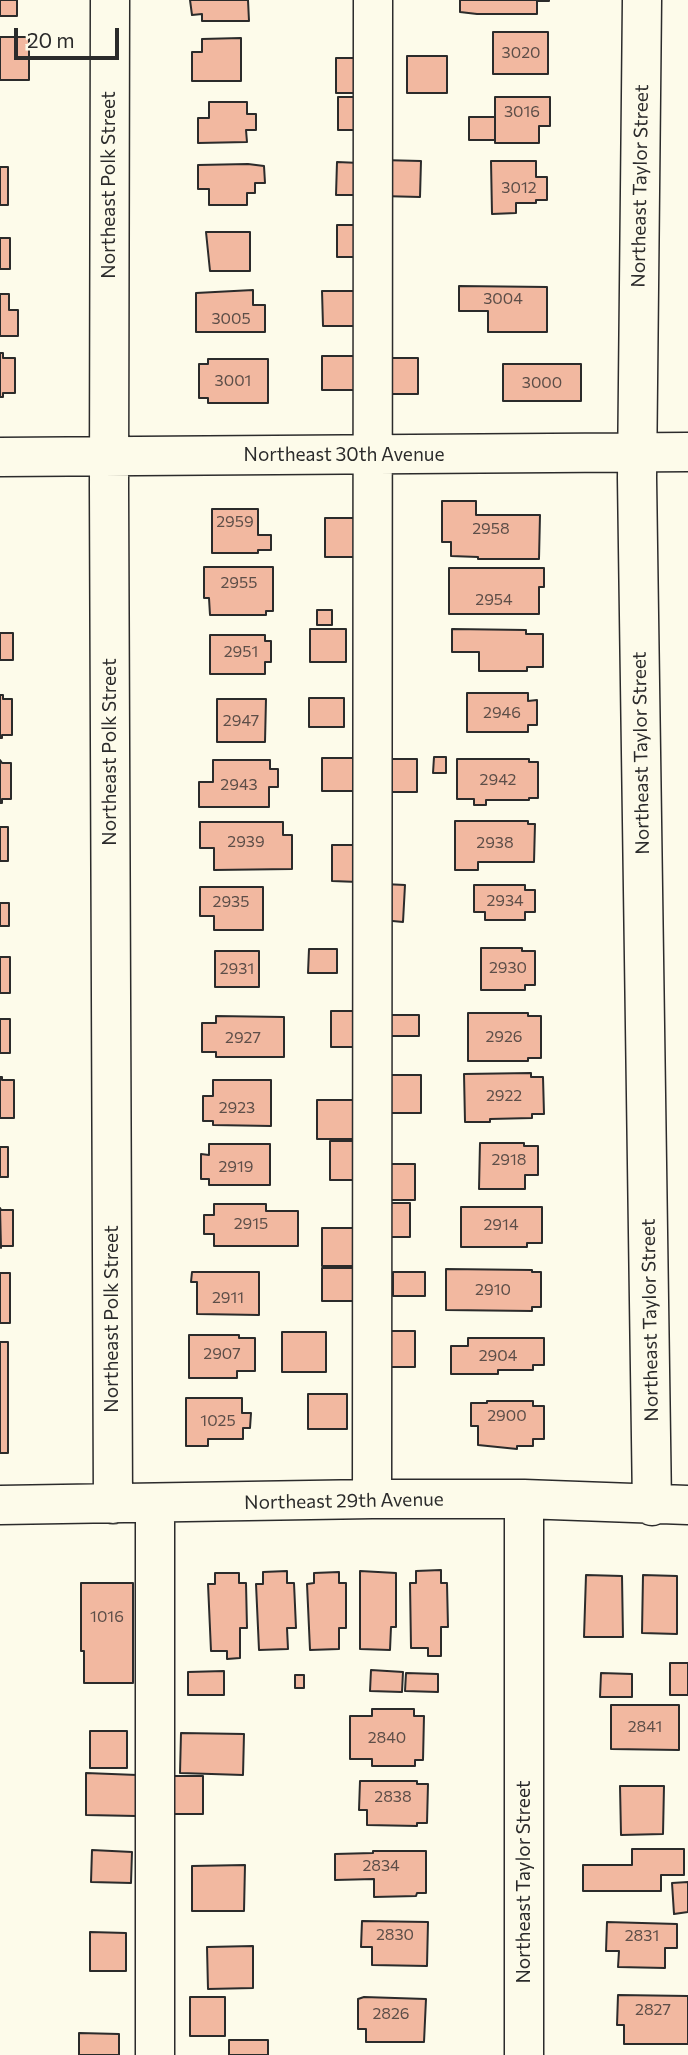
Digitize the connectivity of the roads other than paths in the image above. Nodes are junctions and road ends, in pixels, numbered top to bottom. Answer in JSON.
{"nodes":[{"id":1,"x":110,"y":0,"type":"edge"},
{"id":2,"x":373,"y":0,"type":"edge"},
{"id":3,"x":642,"y":0,"type":"edge"},
{"id":4,"x":637,"y":452,"type":"junction"},
{"id":5,"x":688,"y":452,"type":"edge"},
{"id":6,"x":371,"y":454,"type":"junction"},
{"id":7,"x":0,"y":457,"type":"edge"},
{"id":8,"x":109,"y":457,"type":"junction"},
{"id":9,"x":372,"y":1499,"type":"junction"},
{"id":10,"x":524,"y":1499,"type":"junction"},
{"id":11,"x":155,"y":1503,"type":"junction"},
{"id":12,"x":113,"y":1504,"type":"junction"},
{"id":13,"x":0,"y":1506,"type":"edge"},
{"id":14,"x":670,"y":1506,"type":"edge"},
{"id":15,"x":155,"y":2055,"type":"edge"},
{"id":16,"x":524,"y":2055,"type":"edge"}],
"edges":[{"from":1,"to":8,"type":"street","name":"Northeast Polk Street"},
{"from":2,"to":6,"type":"street"},
{"from":3,"to":4,"type":"street","name":"Northeast Taylor Street"},
{"from":4,"to":5,"type":"street","name":"Northeast 30th Avenue"},
{"from":4,"to":6,"type":"street","name":"Northeast 30th Avenue"},
{"from":4,"to":14,"type":"street","name":"Northeast Taylor Street"},
{"from":6,"to":8,"type":"street","name":"Northeast 30th Avenue"},
{"from":6,"to":9,"type":"street"},
{"from":7,"to":8,"type":"street","name":"Northeast 30th Avenue"},
{"from":8,"to":12,"type":"street","name":"Northeast Polk Street"},
{"from":9,"to":10,"type":"street","name":"Northeast 29th Avenue"},
{"from":9,"to":11,"type":"street","name":"Northeast 29th Avenue"},
{"from":10,"to":14,"type":"street","name":"Northeast 29th Avenue"},
{"from":10,"to":16,"type":"street","name":"Northeast Taylor Street"},
{"from":11,"to":12,"type":"street","name":"Northeast 29th Avenue"},
{"from":11,"to":15,"type":"street"},
{"from":12,"to":13,"type":"street","name":"Northeast 29th Avenue"}]}
